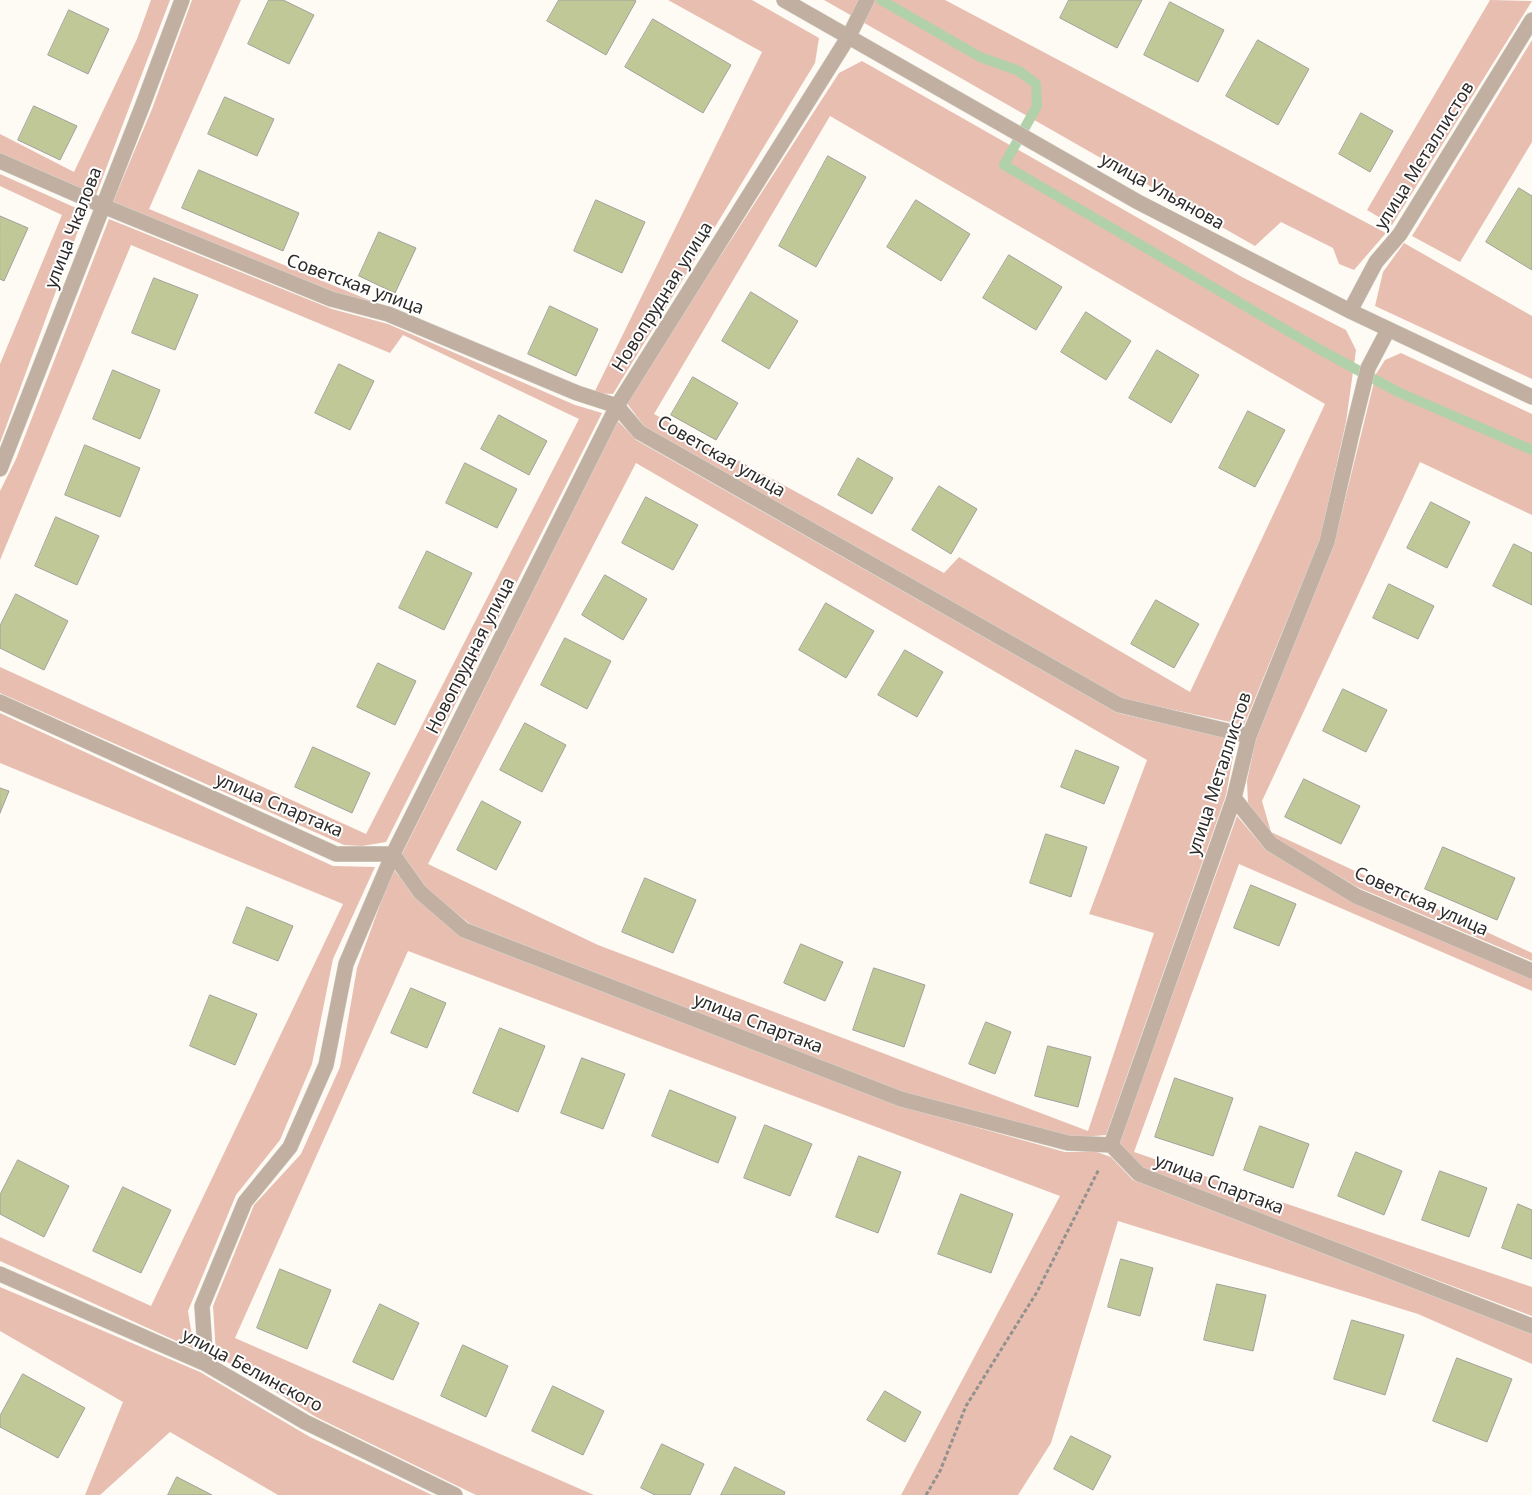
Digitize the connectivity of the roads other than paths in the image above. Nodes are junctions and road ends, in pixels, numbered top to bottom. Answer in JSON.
{"nodes":[{"id":1,"x":182,"y":0,"type":"edge"},
{"id":2,"x":784,"y":0,"type":"edge"},
{"id":3,"x":867,"y":0,"type":"edge"},
{"id":4,"x":1532,"y":20,"type":"edge"},
{"id":5,"x":849,"y":36,"type":"junction"},
{"id":6,"x":0,"y":161,"type":"edge"},
{"id":7,"x":103,"y":206,"type":"junction"},
{"id":8,"x":1350,"y":311,"type":"junction"},
{"id":9,"x":1388,"y":330,"type":"junction"},
{"id":10,"x":1532,"y":397,"type":"edge"},
{"id":11,"x":617,"y":406,"type":"junction"},
{"id":12,"x":0,"y":468,"type":"edge"},
{"id":13,"x":0,"y":702,"type":"edge"},
{"id":14,"x":1249,"y":736,"type":"junction"},
{"id":15,"x":1234,"y":798,"type":"junction"},
{"id":16,"x":392,"y":854,"type":"junction"},
{"id":17,"x":1532,"y":971,"type":"edge"},
{"id":18,"x":1111,"y":1145,"type":"junction"},
{"id":19,"x":0,"y":1274,"type":"edge"},
{"id":20,"x":1532,"y":1326,"type":"edge"},
{"id":21,"x":206,"y":1364,"type":"junction"},
{"id":22,"x":456,"y":1495,"type":"edge"}],
"edges":[{"from":1,"to":7,"type":"street","name":"улица Чкалова"},
{"from":2,"to":5,"type":"street","name":"улица Ульянова"},
{"from":3,"to":5,"type":"street","name":"Новопрудная улица"},
{"from":4,"to":8,"type":"street","name":"улица Металлистов"},
{"from":5,"to":8,"type":"street","name":"улица Ульянова"},
{"from":5,"to":11,"type":"street","name":"Новопрудная улица"},
{"from":6,"to":7,"type":"street","name":"Советская улица"},
{"from":7,"to":11,"type":"street","name":"Советская улица"},
{"from":7,"to":12,"type":"street","name":"улица Чкалова"},
{"from":8,"to":9,"type":"street","name":"улица Ульянова"},
{"from":9,"to":10,"type":"street","name":"улица Ульянова"},
{"from":9,"to":14,"type":"street","name":"улица Металлистов"},
{"from":11,"to":14,"type":"street","name":"Советская улица"},
{"from":11,"to":16,"type":"street","name":"Новопрудная улица"},
{"from":13,"to":16,"type":"street","name":"улица Спартака"},
{"from":14,"to":15,"type":"street","name":"улица Металлистов"},
{"from":15,"to":17,"type":"street","name":"Советская улица"},
{"from":15,"to":18,"type":"street","name":"улица Металлистов"},
{"from":16,"to":18,"type":"street","name":"улица Спартака"},
{"from":16,"to":21,"type":"street","name":"Новопрудная улица"},
{"from":18,"to":20,"type":"street","name":"улица Спартака"},
{"from":19,"to":21,"type":"street","name":"улица Белинского"},
{"from":21,"to":22,"type":"street","name":"улица Белинского"}]}
